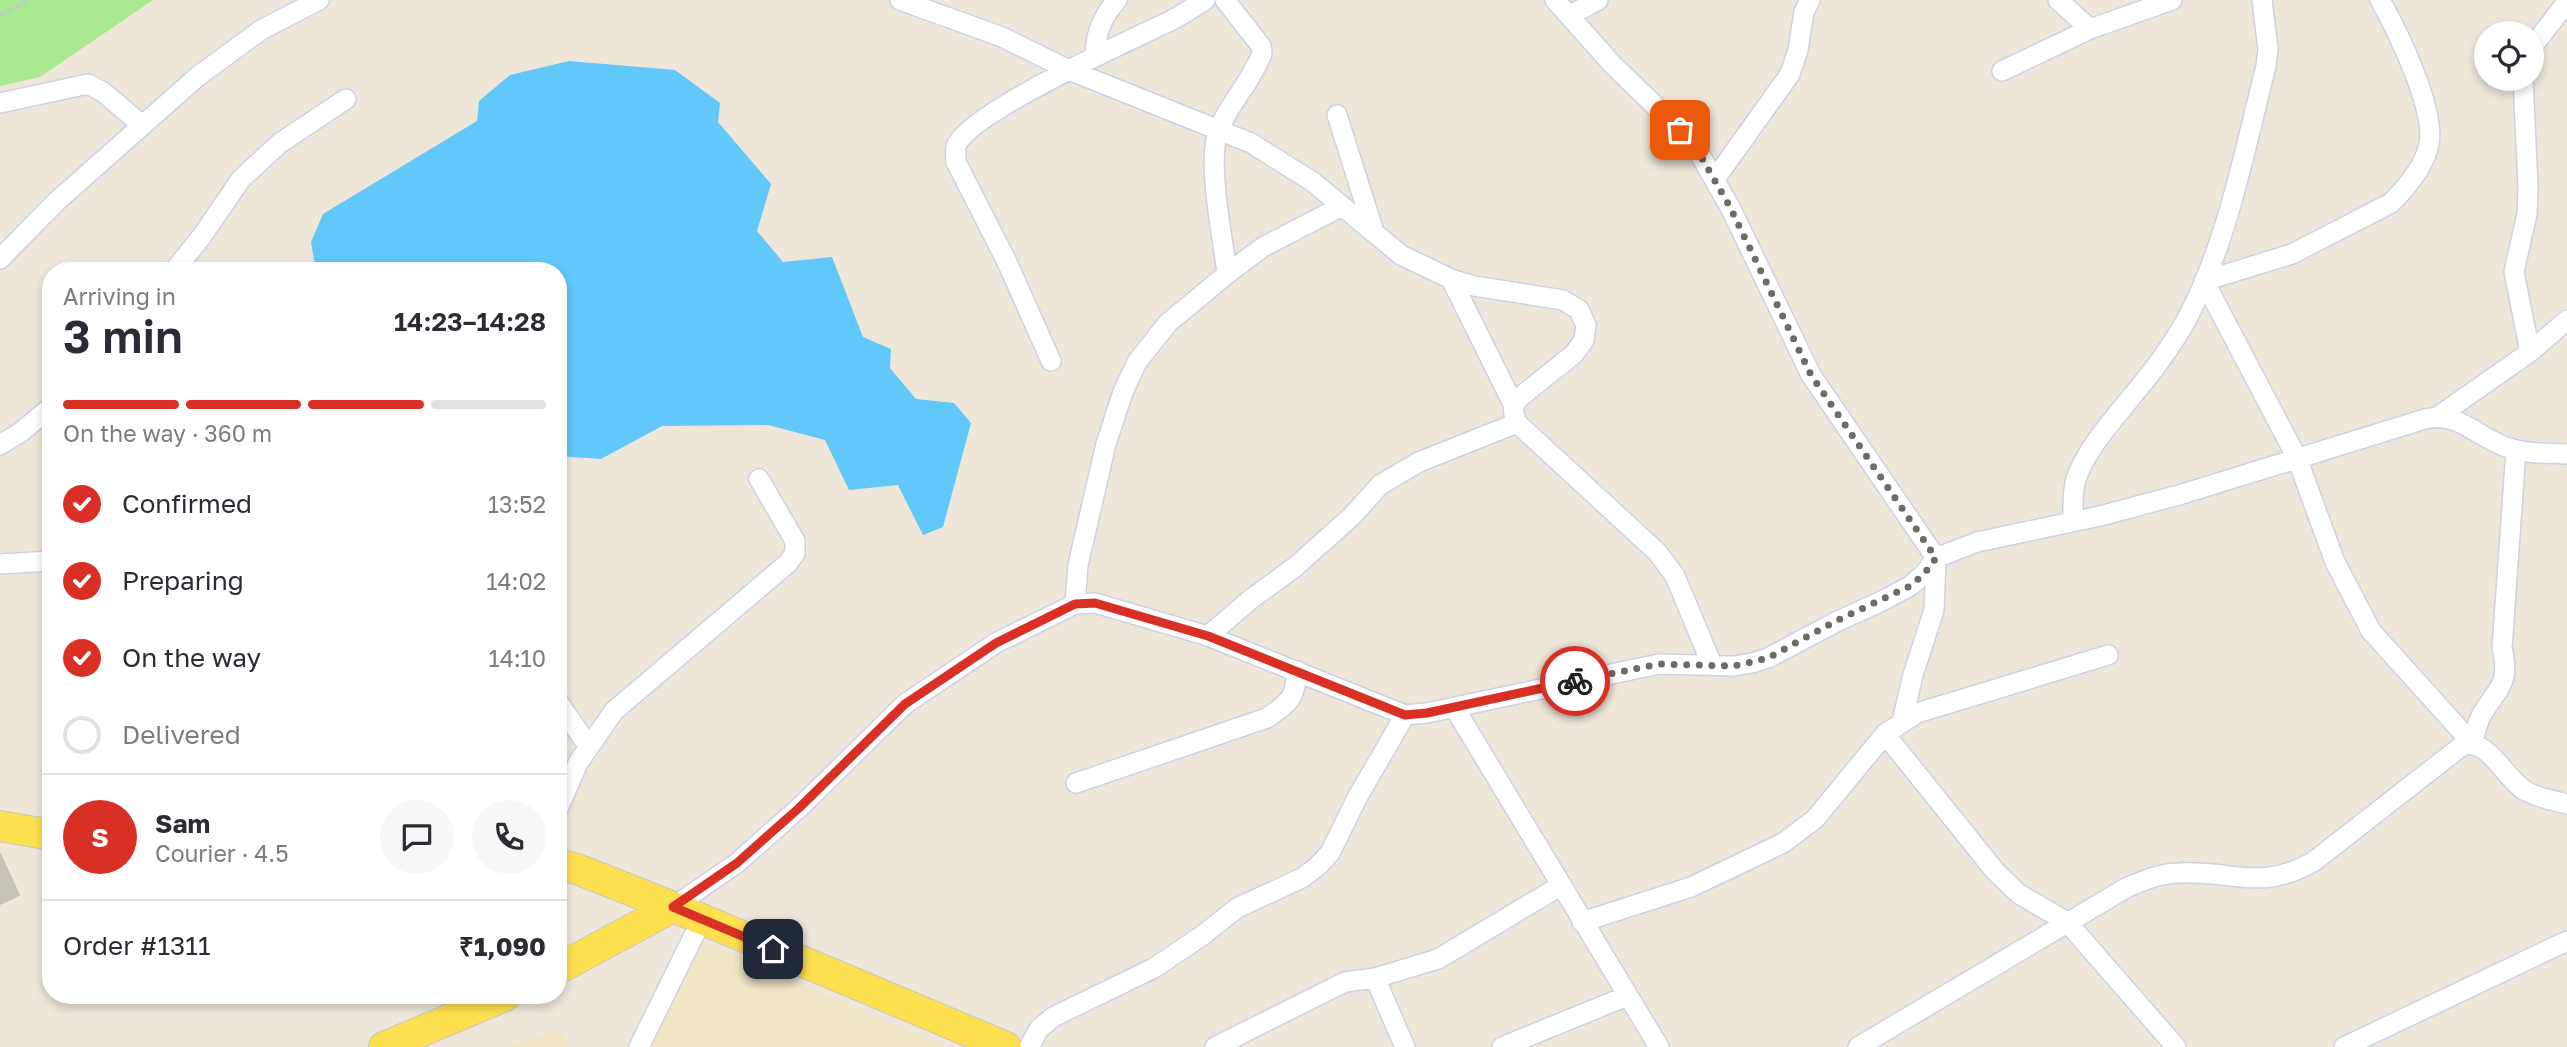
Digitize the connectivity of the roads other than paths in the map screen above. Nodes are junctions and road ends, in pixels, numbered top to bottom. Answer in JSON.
{"nodes":[{"id":1,"x":319,"y":0,"type":"edge"},
{"id":2,"x":900,"y":0,"type":"edge"},
{"id":3,"x":1117,"y":0,"type":"edge"},
{"id":4,"x":1205,"y":0,"type":"edge"},
{"id":5,"x":1225,"y":0,"type":"edge"},
{"id":6,"x":1555,"y":0,"type":"edge"},
{"id":7,"x":1598,"y":0,"type":"edge"},
{"id":8,"x":1810,"y":0,"type":"edge"},
{"id":9,"x":2058,"y":0,"type":"edge"},
{"id":10,"x":2172,"y":0,"type":"edge"},
{"id":11,"x":2262,"y":0,"type":"edge"},
{"id":12,"x":2380,"y":0,"type":"edge"},
{"id":13,"x":2567,"y":2,"type":"edge"},
{"id":14,"x":1569,"y":16,"type":"junction"},
{"id":15,"x":2090,"y":29,"type":"junction"},
{"id":16,"x":2544,"y":32,"type":"edge"},
{"id":17,"x":1095,"y":56,"type":"junction"},
{"id":18,"x":1069,"y":70,"type":"junction"},
{"id":19,"x":2002,"y":71,"type":"dead end"},
{"id":20,"x":2523,"y":91,"type":"edge"},
{"id":21,"x":346,"y":99,"type":"dead end"},
{"id":22,"x":0,"y":103,"type":"edge"},
{"id":23,"x":1338,"y":115,"type":"dead end"},
{"id":24,"x":142,"y":125,"type":"junction"},
{"id":25,"x":1219,"y":129,"type":"junction"},
{"id":26,"x":1715,"y":179,"type":"junction"},
{"id":27,"x":1342,"y":206,"type":"junction"},
{"id":28,"x":1374,"y":233,"type":"junction"},
{"id":29,"x":0,"y":259,"type":"edge"},
{"id":30,"x":184,"y":262,"type":"edge"},
{"id":31,"x":1227,"y":274,"type":"junction"},
{"id":32,"x":1451,"y":279,"type":"junction"},
{"id":33,"x":2204,"y":281,"type":"junction"},
{"id":34,"x":2567,"y":320,"type":"edge"},
{"id":35,"x":2530,"y":352,"type":"junction"},
{"id":36,"x":1051,"y":361,"type":"dead end"},
{"id":37,"x":1515,"y":413,"type":"junction"},
{"id":38,"x":42,"y":415,"type":"edge"},
{"id":39,"x":2440,"y":415,"type":"junction"},
{"id":40,"x":0,"y":445,"type":"edge"},
{"id":41,"x":2516,"y":450,"type":"junction"},
{"id":42,"x":2567,"y":454,"type":"edge"},
{"id":43,"x":2297,"y":458,"type":"junction"},
{"id":44,"x":759,"y":479,"type":"dead end"},
{"id":45,"x":2073,"y":522,"type":"junction"},
{"id":46,"x":1936,"y":558,"type":"junction"},
{"id":47,"x":42,"y":562,"type":"edge"},
{"id":48,"x":0,"y":564,"type":"edge"},
{"id":49,"x":1075,"y":604,"type":"junction"},
{"id":50,"x":1208,"y":636,"type":"junction"},
{"id":51,"x":2108,"y":655,"type":"dead end"},
{"id":52,"x":1712,"y":665,"type":"junction"},
{"id":53,"x":1297,"y":671,"type":"junction"},
{"id":54,"x":1454,"y":707,"type":"junction"},
{"id":55,"x":567,"y":715,"type":"edge"},
{"id":56,"x":1405,"y":715,"type":"junction"},
{"id":57,"x":1902,"y":722,"type":"junction"},
{"id":58,"x":1885,"y":734,"type":"junction"},
{"id":59,"x":2472,"y":743,"type":"junction"},
{"id":60,"x":589,"y":747,"type":"junction"},
{"id":61,"x":1076,"y":783,"type":"dead end"},
{"id":62,"x":567,"y":788,"type":"edge"},
{"id":63,"x":2567,"y":804,"type":"edge"},
{"id":64,"x":0,"y":826,"type":"edge"},
{"id":65,"x":42,"y":833,"type":"edge"},
{"id":66,"x":567,"y":866,"type":"edge"},
{"id":67,"x":1560,"y":886,"type":"junction"},
{"id":68,"x":673,"y":907,"type":"junction"},
{"id":69,"x":702,"y":919,"type":"junction"},
{"id":70,"x":1582,"y":922,"type":"junction"},
{"id":71,"x":2067,"y":922,"type":"junction"},
{"id":72,"x":2567,"y":941,"type":"edge"},
{"id":73,"x":567,"y":964,"type":"edge"},
{"id":74,"x":1374,"y":978,"type":"junction"},
{"id":75,"x":1627,"y":996,"type":"junction"},
{"id":76,"x":486,"y":1004,"type":"edge"},
{"id":77,"x":384,"y":1047,"type":"edge"},
{"id":78,"x":639,"y":1047,"type":"edge"},
{"id":79,"x":1006,"y":1047,"type":"edge"},
{"id":80,"x":1029,"y":1047,"type":"edge"},
{"id":81,"x":1215,"y":1047,"type":"edge"},
{"id":82,"x":1405,"y":1047,"type":"edge"},
{"id":83,"x":1502,"y":1047,"type":"edge"},
{"id":84,"x":1659,"y":1047,"type":"edge"},
{"id":85,"x":1858,"y":1047,"type":"edge"},
{"id":86,"x":2176,"y":1047,"type":"edge"},
{"id":87,"x":2344,"y":1047,"type":"edge"}],
"edges":[{"from":1,"to":24,"type":"street"},
{"from":2,"to":18,"type":"street"},
{"from":3,"to":17,"type":"street"},
{"from":4,"to":17,"type":"street"},
{"from":5,"to":25,"type":"street"},
{"from":6,"to":14,"type":"street"},
{"from":7,"to":14,"type":"street"},
{"from":8,"to":26,"type":"street"},
{"from":9,"to":15,"type":"street"},
{"from":10,"to":15,"type":"street"},
{"from":11,"to":33,"type":"street"},
{"from":12,"to":33,"type":"street"},
{"from":13,"to":16,"type":"street"},
{"from":14,"to":26,"type":"street"},
{"from":15,"to":19,"type":"street"},
{"from":17,"to":18,"type":"street"},
{"from":18,"to":25,"type":"street"},
{"from":18,"to":36,"type":"street"},
{"from":20,"to":35,"type":"street"},
{"from":21,"to":30,"type":"street"},
{"from":22,"to":24,"type":"street"},
{"from":23,"to":28,"type":"street"},
{"from":24,"to":29,"type":"street"},
{"from":25,"to":27,"type":"street"},
{"from":25,"to":31,"type":"street"},
{"from":26,"to":46,"type":"street"},
{"from":27,"to":28,"type":"street"},
{"from":27,"to":31,"type":"street"},
{"from":28,"to":32,"type":"street"},
{"from":31,"to":49,"type":"street"},
{"from":32,"to":37,"type":"street"},
{"from":32,"to":37,"type":"street"},
{"from":33,"to":43,"type":"street"},
{"from":33,"to":45,"type":"street"},
{"from":34,"to":35,"type":"street"},
{"from":35,"to":39,"type":"street"},
{"from":37,"to":50,"type":"street"},
{"from":37,"to":52,"type":"street"},
{"from":38,"to":40,"type":"street"},
{"from":39,"to":41,"type":"street"},
{"from":39,"to":43,"type":"street"},
{"from":41,"to":42,"type":"street"},
{"from":41,"to":59,"type":"street"},
{"from":43,"to":45,"type":"street"},
{"from":43,"to":59,"type":"street"},
{"from":44,"to":60,"type":"street"},
{"from":45,"to":46,"type":"street"},
{"from":46,"to":52,"type":"street"},
{"from":46,"to":57,"type":"street"},
{"from":47,"to":48,"type":"street"},
{"from":49,"to":50,"type":"street"},
{"from":49,"to":68,"type":"street"},
{"from":50,"to":53,"type":"street"},
{"from":51,"to":57,"type":"street"},
{"from":52,"to":54,"type":"street"},
{"from":53,"to":56,"type":"street"},
{"from":53,"to":61,"type":"street"},
{"from":54,"to":56,"type":"street"},
{"from":54,"to":67,"type":"street"},
{"from":55,"to":60,"type":"street"},
{"from":56,"to":80,"type":"street"},
{"from":57,"to":58,"type":"street"},
{"from":58,"to":70,"type":"street"},
{"from":58,"to":71,"type":"street"},
{"from":59,"to":63,"type":"street"},
{"from":59,"to":71,"type":"street"},
{"from":60,"to":62,"type":"street"},
{"from":64,"to":65,"type":"main road"},
{"from":66,"to":68,"type":"main road"},
{"from":67,"to":70,"type":"street"},
{"from":67,"to":74,"type":"street"},
{"from":68,"to":69,"type":"main road"},
{"from":68,"to":73,"type":"main road"},
{"from":69,"to":78,"type":"street"},
{"from":69,"to":79,"type":"main road"},
{"from":70,"to":75,"type":"street"},
{"from":71,"to":85,"type":"street"},
{"from":71,"to":86,"type":"street"},
{"from":72,"to":87,"type":"street"},
{"from":74,"to":81,"type":"street"},
{"from":74,"to":82,"type":"street"},
{"from":75,"to":83,"type":"street"},
{"from":75,"to":84,"type":"street"},
{"from":76,"to":77,"type":"main road"}]}
